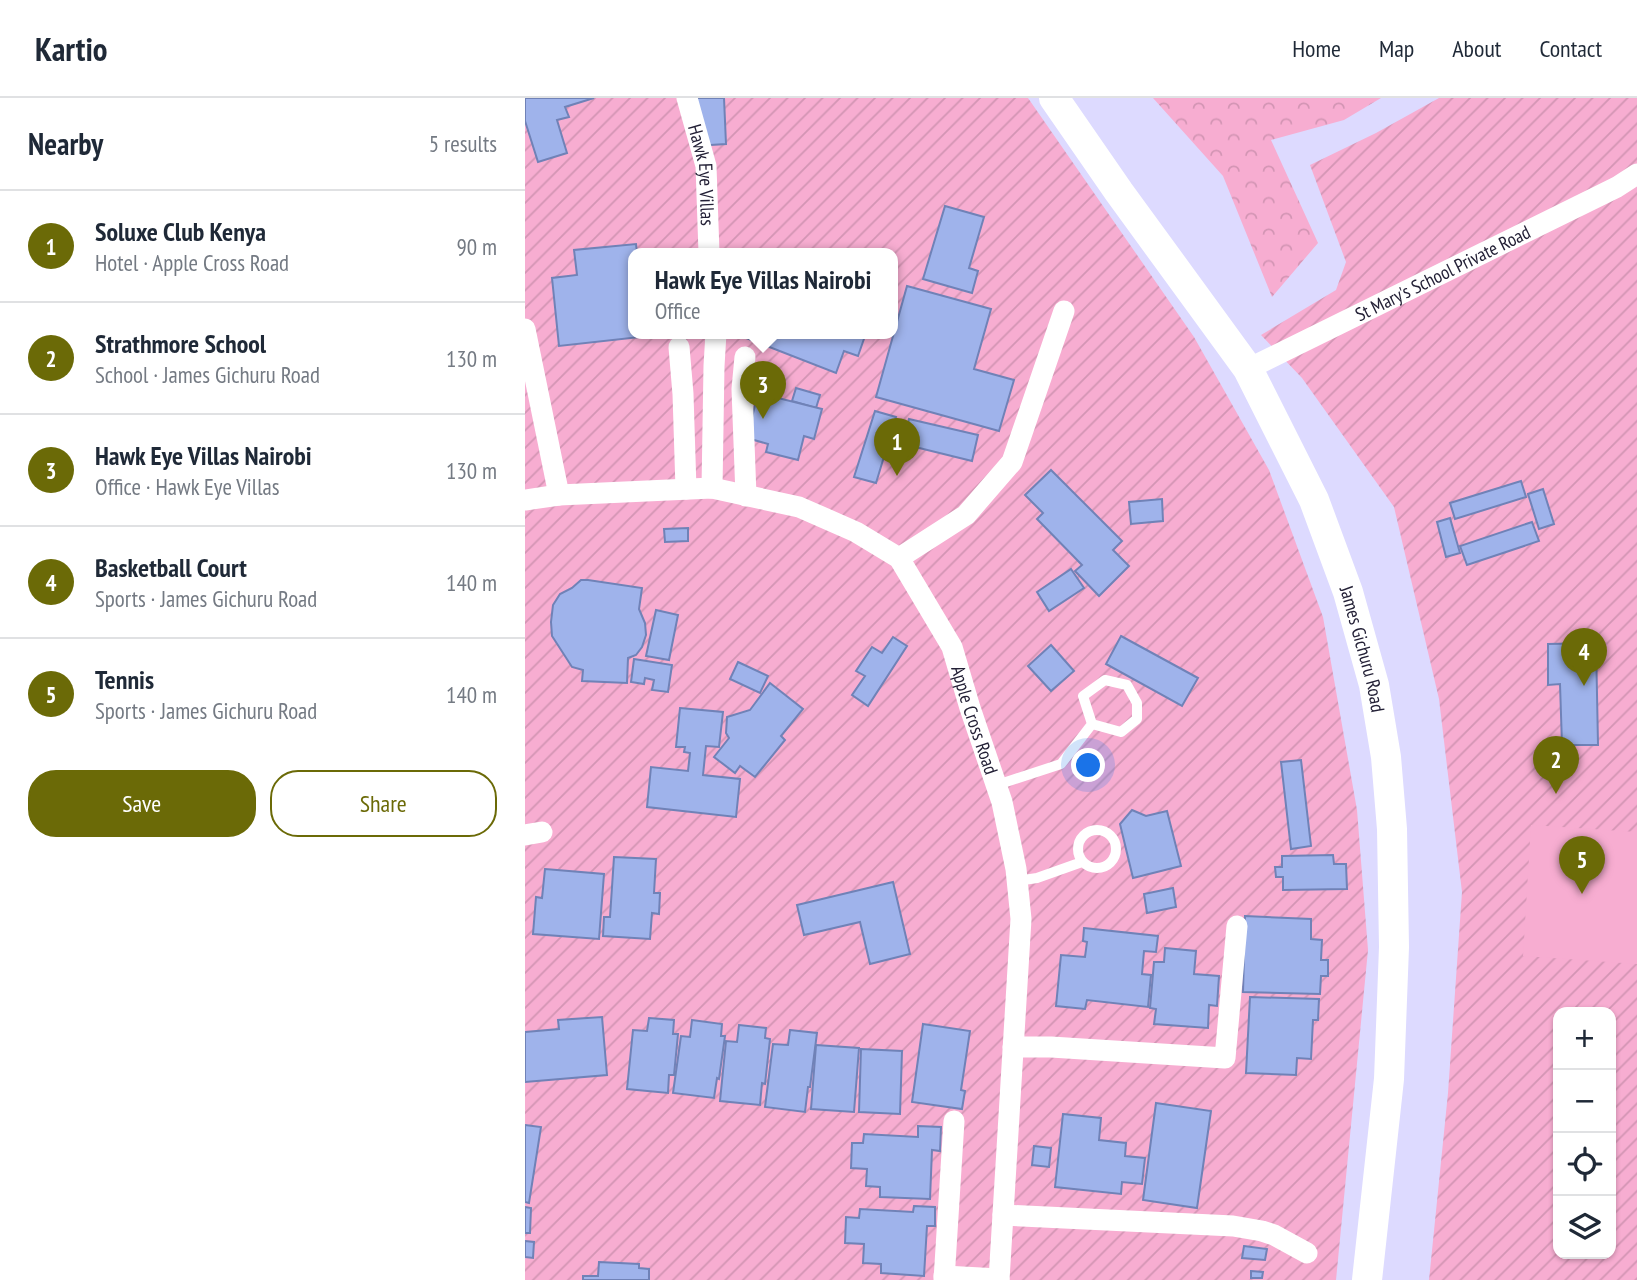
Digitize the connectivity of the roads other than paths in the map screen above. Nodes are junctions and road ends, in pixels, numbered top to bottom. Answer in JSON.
{"nodes":[{"id":1,"x":687,"y":98,"type":"edge"},
{"id":2,"x":1054,"y":98,"type":"edge"},
{"id":3,"x":1637,"y":174,"type":"edge"},
{"id":4,"x":709,"y":248,"type":"edge"},
{"id":5,"x":1064,"y":311,"type":"dead end"},
{"id":6,"x":525,"y":329,"type":"edge"},
{"id":7,"x":716,"y":339,"type":"edge"},
{"id":8,"x":679,"y":347,"type":"dead end"},
{"id":9,"x":745,"y":357,"type":"dead end"},
{"id":10,"x":1248,"y":369,"type":"junction"},
{"id":11,"x":712,"y":488,"type":"junction"},
{"id":12,"x":686,"y":489,"type":"junction"},
{"id":13,"x":559,"y":495,"type":"junction"},
{"id":14,"x":746,"y":496,"type":"junction"},
{"id":15,"x":525,"y":500,"type":"edge"},
{"id":16,"x":899,"y":558,"type":"junction"},
{"id":17,"x":1092,"y":724,"type":"junction"},
{"id":18,"x":997,"y":785,"type":"junction"},
{"id":19,"x":1082,"y":862,"type":"dead end"},
{"id":20,"x":1017,"y":881,"type":"junction"},
{"id":21,"x":1237,"y":926,"type":"dead end"},
{"id":22,"x":1013,"y":1047,"type":"junction"},
{"id":23,"x":954,"y":1121,"type":"dead end"},
{"id":24,"x":1003,"y":1215,"type":"junction"},
{"id":25,"x":1307,"y":1253,"type":"dead end"},
{"id":26,"x":944,"y":1278,"type":"edge"},
{"id":27,"x":999,"y":1279,"type":"edge"},
{"id":28,"x":1367,"y":1280,"type":"edge"}],
"edges":[{"from":1,"to":4,"type":"street","name":"Hawk Eye Villas"},
{"from":2,"to":10,"type":"main road","name":"James Gichuru Road"},
{"from":3,"to":10,"type":"street","name":"St Mary's School Private Road"},
{"from":5,"to":16,"type":"street"},
{"from":6,"to":13,"type":"street"},
{"from":7,"to":11,"type":"street"},
{"from":8,"to":12,"type":"street"},
{"from":9,"to":14,"type":"street"},
{"from":10,"to":28,"type":"main road","name":"James Gichuru Road"},
{"from":11,"to":12,"type":"street","name":"Apple Cross Road"},
{"from":11,"to":14,"type":"street","name":"Apple Cross Road"},
{"from":12,"to":13,"type":"street","name":"Apple Cross Road"},
{"from":13,"to":15,"type":"street","name":"Apple Cross Road"},
{"from":14,"to":16,"type":"street","name":"Apple Cross Road"},
{"from":16,"to":18,"type":"street","name":"Apple Cross Road"},
{"from":17,"to":17,"type":"lane"},
{"from":17,"to":18,"type":"lane"},
{"from":18,"to":20,"type":"street","name":"Apple Cross Road"},
{"from":19,"to":20,"type":"lane"},
{"from":20,"to":22,"type":"street","name":"Apple Cross Road"},
{"from":21,"to":22,"type":"street"},
{"from":22,"to":24,"type":"street","name":"Apple Cross Road"},
{"from":23,"to":26,"type":"street"},
{"from":24,"to":25,"type":"street"},
{"from":24,"to":27,"type":"street","name":"Apple Cross Road"},
{"from":26,"to":27,"type":"street"}]}
